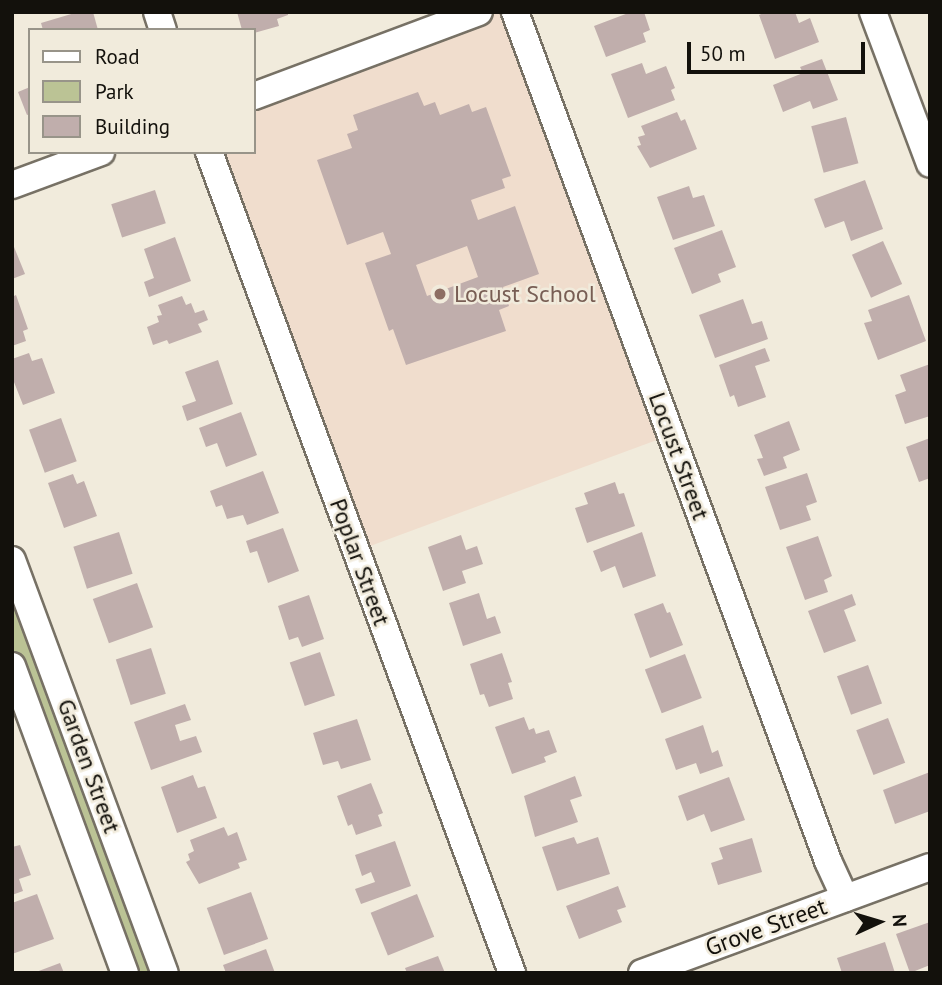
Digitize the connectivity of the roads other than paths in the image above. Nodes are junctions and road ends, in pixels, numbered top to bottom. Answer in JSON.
{"nodes":[{"id":1,"x":479,"y":12,"type":"edge"},
{"id":2,"x":515,"y":12,"type":"edge"},
{"id":3,"x":873,"y":12,"type":"edge"},
{"id":4,"x":256,"y":95,"type":"edge"},
{"id":5,"x":96,"y":154,"type":"edge"},
{"id":6,"x":210,"y":154,"type":"edge"},
{"id":7,"x":930,"y":164,"type":"edge"},
{"id":8,"x":12,"y":185,"type":"edge"},
{"id":9,"x":12,"y":560,"type":"edge"},
{"id":10,"x":12,"y":666,"type":"edge"},
{"id":11,"x":930,"y":867,"type":"edge"},
{"id":12,"x":845,"y":898,"type":"junction"},
{"id":13,"x":125,"y":973,"type":"edge"},
{"id":14,"x":165,"y":973,"type":"edge"},
{"id":15,"x":512,"y":973,"type":"edge"},
{"id":16,"x":642,"y":973,"type":"edge"}],
"edges":[{"from":1,"to":4,"type":"street"},
{"from":2,"to":12,"type":"street","name":"Locust Street"},
{"from":3,"to":7,"type":"street"},
{"from":5,"to":8,"type":"street"},
{"from":6,"to":15,"type":"street","name":"Poplar Street"},
{"from":9,"to":14,"type":"street","name":"Garden Street"},
{"from":10,"to":13,"type":"street","name":"Garden Street"},
{"from":11,"to":12,"type":"street","name":"Grove Street"},
{"from":12,"to":16,"type":"street","name":"Grove Street"}]}
